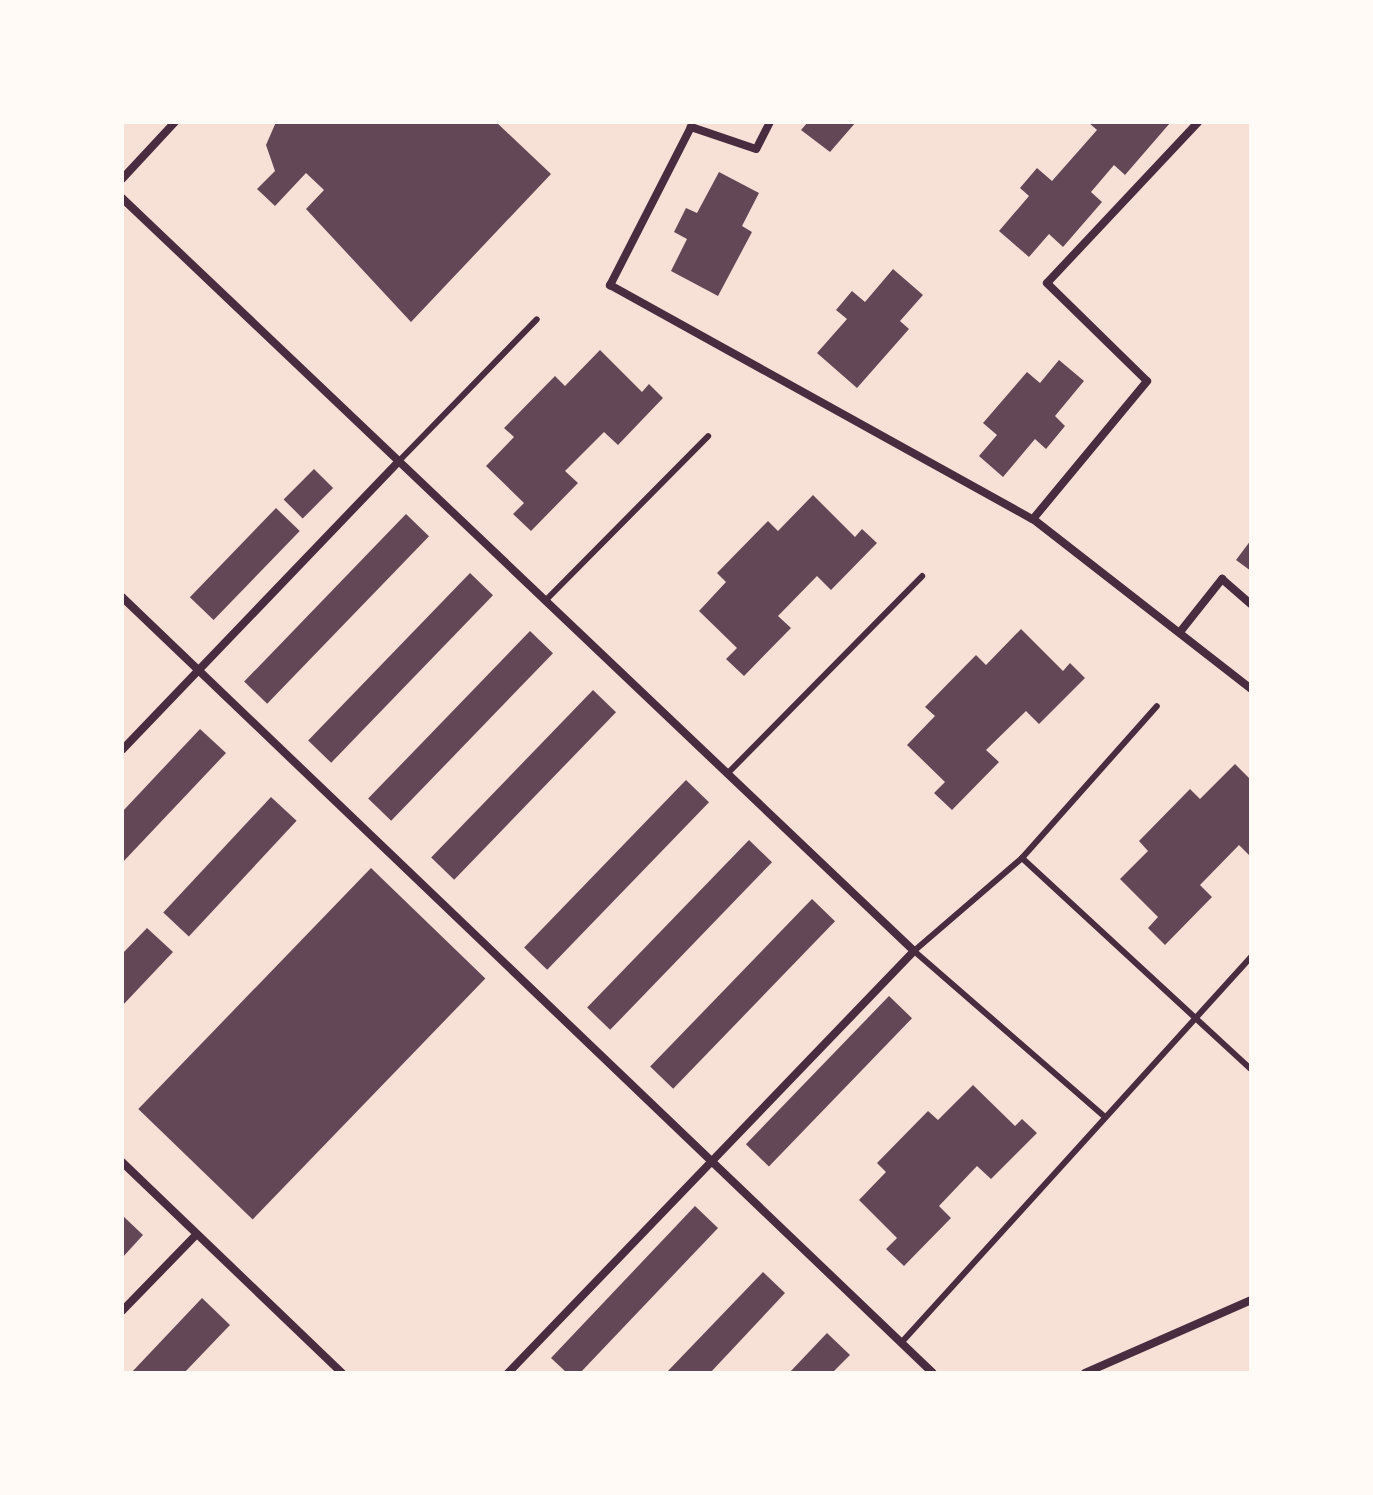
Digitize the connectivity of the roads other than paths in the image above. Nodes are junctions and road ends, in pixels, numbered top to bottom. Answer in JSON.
{"nodes":[{"id":1,"x":175,"y":122,"type":"edge"},
{"id":2,"x":770,"y":122,"type":"edge"},
{"id":3,"x":1198,"y":122,"type":"edge"},
{"id":4,"x":122,"y":179,"type":"edge"},
{"id":5,"x":122,"y":198,"type":"edge"},
{"id":6,"x":537,"y":319,"type":"dead end"},
{"id":7,"x":708,"y":436,"type":"dead end"},
{"id":8,"x":398,"y":462,"type":"junction"},
{"id":9,"x":1033,"y":519,"type":"junction"},
{"id":10,"x":922,"y":576,"type":"dead end"},
{"id":11,"x":122,"y":597,"type":"edge"},
{"id":12,"x":545,"y":601,"type":"junction"},
{"id":13,"x":1251,"y":604,"type":"edge"},
{"id":14,"x":1180,"y":632,"type":"junction"},
{"id":15,"x":198,"y":670,"type":"junction"},
{"id":16,"x":1251,"y":689,"type":"edge"},
{"id":17,"x":1157,"y":706,"type":"dead end"},
{"id":18,"x":122,"y":750,"type":"edge"},
{"id":19,"x":727,"y":774,"type":"junction"},
{"id":20,"x":1022,"y":858,"type":"junction"},
{"id":21,"x":914,"y":951,"type":"junction"},
{"id":22,"x":1251,"y":957,"type":"edge"},
{"id":23,"x":1195,"y":1019,"type":"junction"},
{"id":24,"x":1251,"y":1069,"type":"edge"},
{"id":25,"x":1105,"y":1117,"type":"junction"},
{"id":26,"x":122,"y":1162,"type":"edge"},
{"id":27,"x":710,"y":1163,"type":"junction"},
{"id":28,"x":197,"y":1234,"type":"junction"},
{"id":29,"x":1251,"y":1300,"type":"edge"},
{"id":30,"x":122,"y":1311,"type":"edge"},
{"id":31,"x":901,"y":1343,"type":"junction"},
{"id":32,"x":342,"y":1373,"type":"edge"},
{"id":33,"x":508,"y":1373,"type":"edge"},
{"id":34,"x":933,"y":1373,"type":"edge"},
{"id":35,"x":1085,"y":1373,"type":"edge"}],
"edges":[{"from":1,"to":4,"type":"street"},
{"from":2,"to":9,"type":"street"},
{"from":3,"to":9,"type":"street"},
{"from":5,"to":8,"type":"street"},
{"from":6,"to":8,"type":"lane"},
{"from":7,"to":12,"type":"lane"},
{"from":8,"to":12,"type":"street"},
{"from":8,"to":15,"type":"street"},
{"from":9,"to":14,"type":"street"},
{"from":10,"to":19,"type":"lane"},
{"from":11,"to":15,"type":"street"},
{"from":12,"to":19,"type":"street"},
{"from":13,"to":14,"type":"street"},
{"from":14,"to":16,"type":"street"},
{"from":15,"to":18,"type":"street"},
{"from":15,"to":27,"type":"street"},
{"from":17,"to":20,"type":"lane"},
{"from":19,"to":21,"type":"street"},
{"from":20,"to":21,"type":"lane"},
{"from":20,"to":23,"type":"lane"},
{"from":21,"to":25,"type":"lane"},
{"from":21,"to":27,"type":"street"},
{"from":22,"to":23,"type":"lane"},
{"from":23,"to":24,"type":"lane"},
{"from":23,"to":25,"type":"lane"},
{"from":25,"to":31,"type":"lane"},
{"from":26,"to":28,"type":"street"},
{"from":27,"to":31,"type":"street"},
{"from":27,"to":33,"type":"street"},
{"from":28,"to":30,"type":"street"},
{"from":28,"to":32,"type":"street"},
{"from":29,"to":35,"type":"street"},
{"from":31,"to":34,"type":"street"}]}
